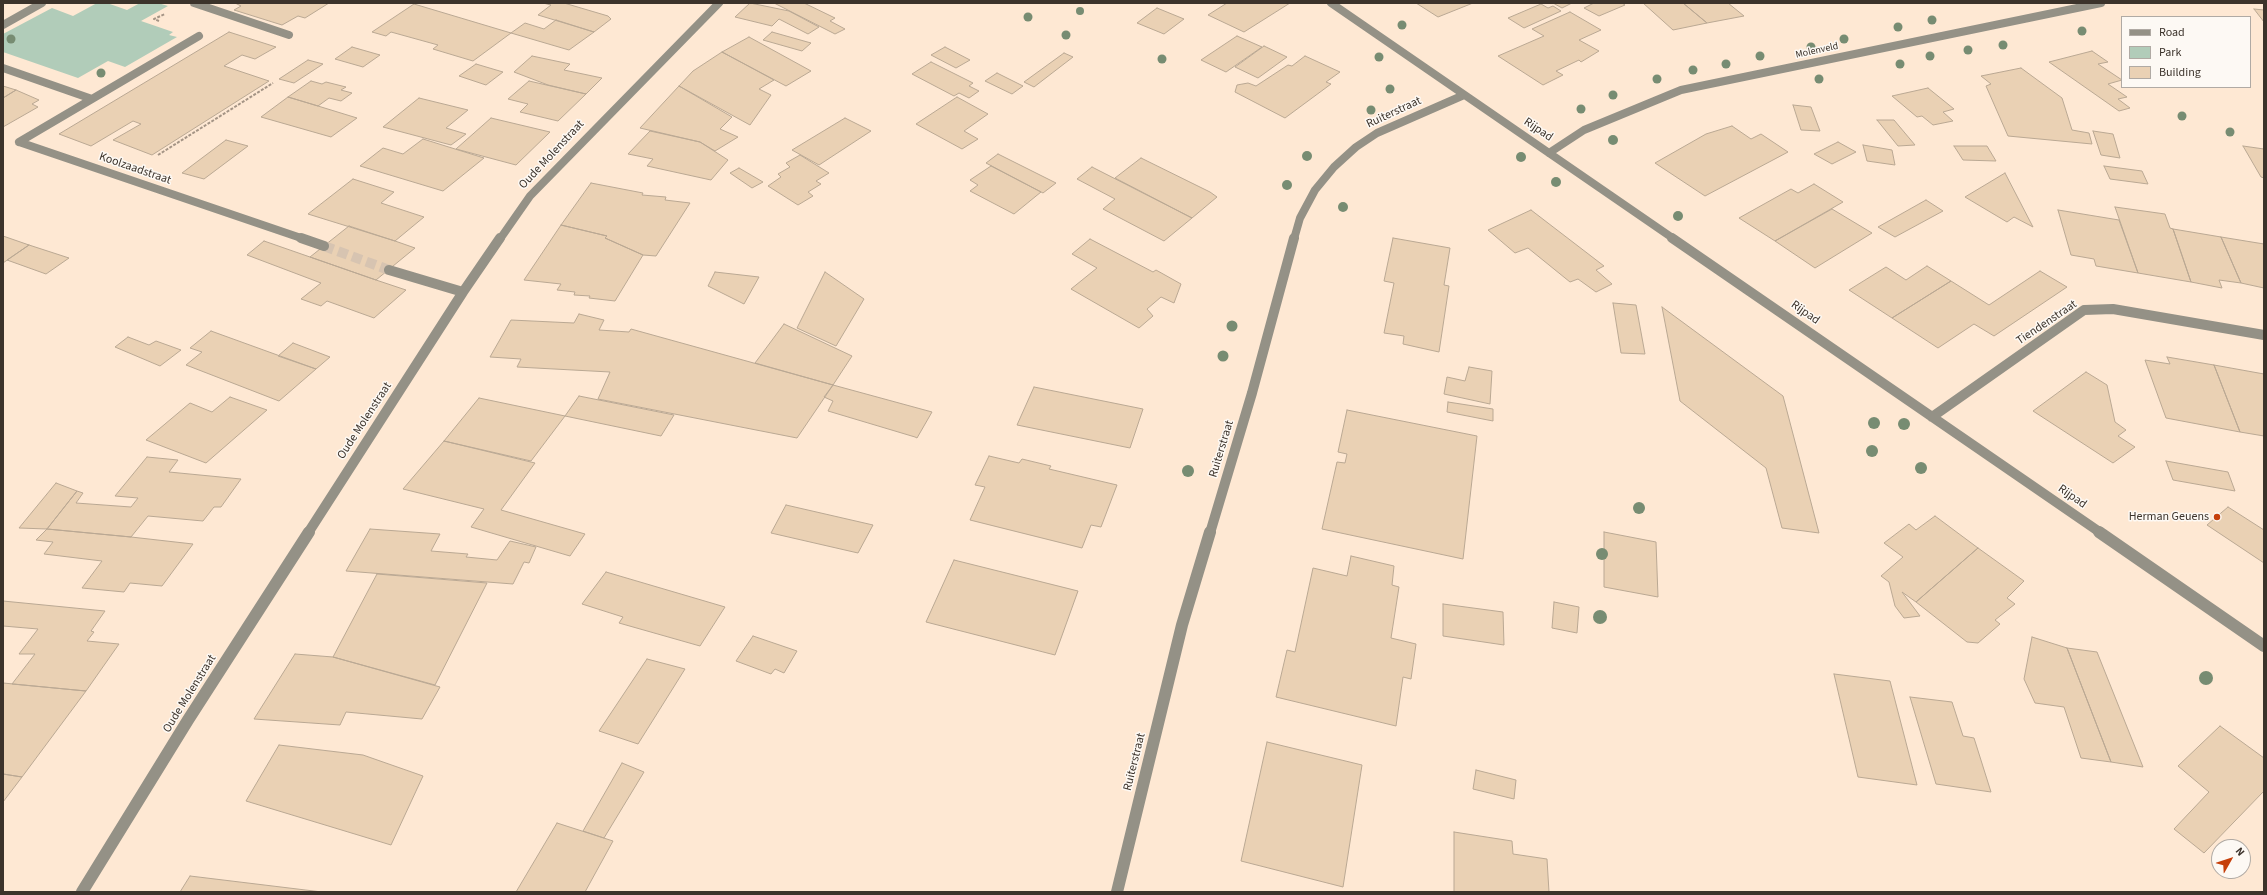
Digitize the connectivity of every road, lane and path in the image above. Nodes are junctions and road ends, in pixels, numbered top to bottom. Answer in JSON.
{"nodes":[{"id":1,"x":42,"y":3,"type":"edge"},
{"id":2,"x":194,"y":3,"type":"edge"},
{"id":3,"x":719,"y":3,"type":"edge"},
{"id":4,"x":1331,"y":3,"type":"edge"},
{"id":5,"x":2101,"y":3,"type":"edge"},
{"id":6,"x":3,"y":25,"type":"edge"},
{"id":7,"x":289,"y":35,"type":"dead end"},
{"id":8,"x":199,"y":36,"type":"dead end"},
{"id":9,"x":3,"y":68,"type":"edge"},
{"id":10,"x":273,"y":83,"type":"dead end"},
{"id":11,"x":1464,"y":95,"type":"junction"},
{"id":12,"x":92,"y":99,"type":"junction"},
{"id":13,"x":1549,"y":153,"type":"junction"},
{"id":14,"x":122,"y":177,"type":"junction"},
{"id":15,"x":324,"y":246,"type":"tunnel mouth"},
{"id":16,"x":389,"y":270,"type":"tunnel mouth"},
{"id":17,"x":463,"y":292,"type":"junction"},
{"id":18,"x":2264,"y":335,"type":"edge"},
{"id":19,"x":1932,"y":416,"type":"junction"},
{"id":20,"x":2264,"y":646,"type":"edge"},
{"id":21,"x":82,"y":892,"type":"edge"},
{"id":22,"x":1117,"y":892,"type":"edge"}],
"edges":[{"from":1,"to":6,"type":"street"},
{"from":2,"to":7,"type":"street"},
{"from":3,"to":17,"type":"street","name":"Oude Molenstraat"},
{"from":4,"to":11,"type":"street","name":"Rijpad"},
{"from":5,"to":13,"type":"street","name":"Molenveld"},
{"from":8,"to":12,"type":"street","name":"Koolzaadstraat"},
{"from":9,"to":12,"type":"street"},
{"from":10,"to":14,"type":"path"},
{"from":11,"to":13,"type":"street","name":"Rijpad"},
{"from":11,"to":22,"type":"street","name":"Ruiterstraat"},
{"from":12,"to":14,"type":"street","name":"Koolzaadstraat"},
{"from":13,"to":19,"type":"street","name":"Rijpad"},
{"from":14,"to":15,"type":"street","name":"Koolzaadstraat"},
{"from":16,"to":17,"type":"street"},
{"from":17,"to":21,"type":"street","name":"Oude Molenstraat"},
{"from":18,"to":19,"type":"street","name":"Tiendenstraat"},
{"from":19,"to":20,"type":"street","name":"Rijpad"}]}
